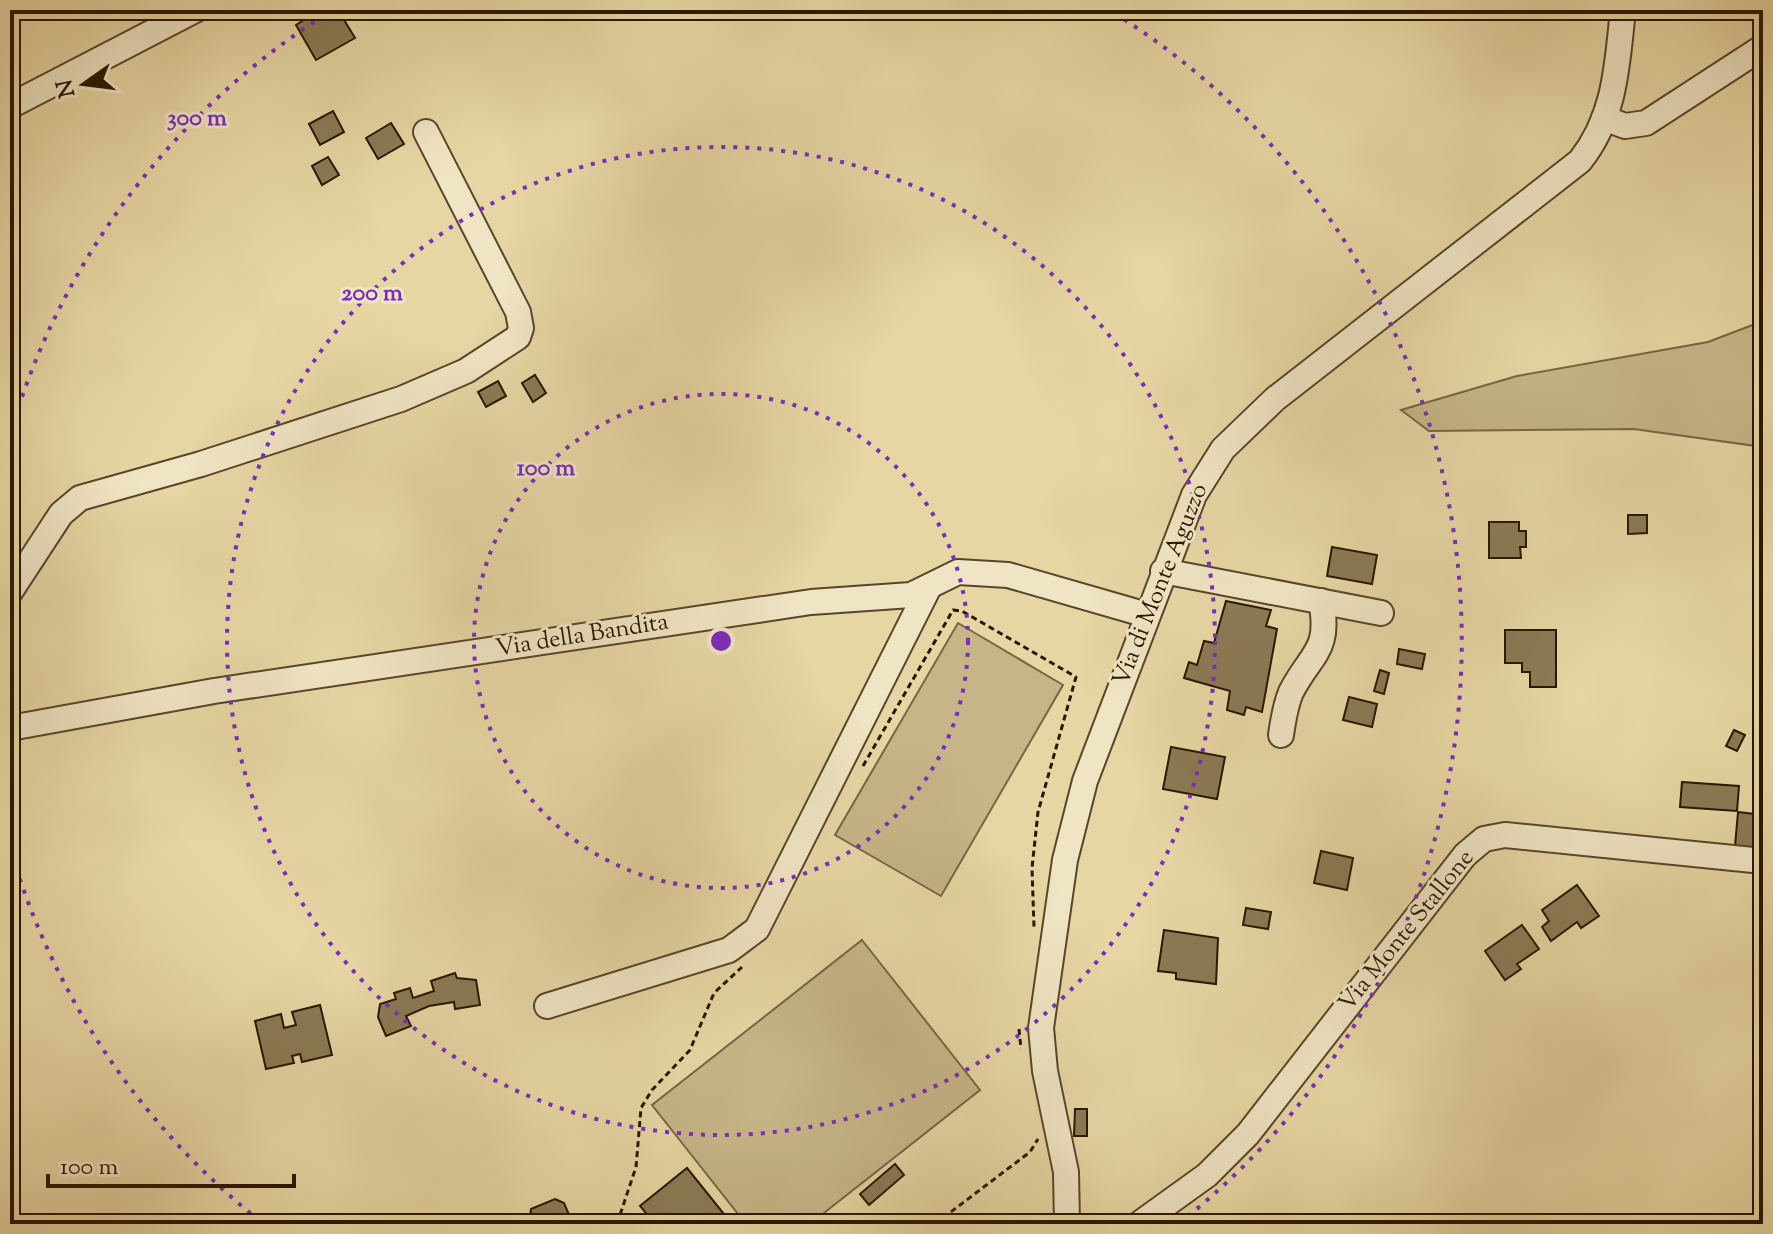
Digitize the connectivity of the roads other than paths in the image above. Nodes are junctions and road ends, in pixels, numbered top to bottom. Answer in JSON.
{"nodes":[{"id":1,"x":195,"y":10,"type":"edge"},
{"id":2,"x":1623,"y":10,"type":"edge"},
{"id":3,"x":1763,"y":47,"type":"edge"},
{"id":4,"x":10,"y":106,"type":"edge"},
{"id":5,"x":1604,"y":118,"type":"junction"},
{"id":6,"x":426,"y":132,"type":"dead end"},
{"id":7,"x":1163,"y":571,"type":"junction"},
{"id":8,"x":928,"y":589,"type":"junction"},
{"id":9,"x":10,"y":592,"type":"edge"},
{"id":10,"x":1321,"y":601,"type":"junction"},
{"id":11,"x":1381,"y":613,"type":"dead end"},
{"id":12,"x":1147,"y":615,"type":"junction"},
{"id":13,"x":10,"y":728,"type":"edge"},
{"id":14,"x":1281,"y":735,"type":"dead end"},
{"id":15,"x":1763,"y":861,"type":"edge"},
{"id":16,"x":547,"y":1006,"type":"dead end"},
{"id":17,"x":1067,"y":1224,"type":"edge"},
{"id":18,"x":1139,"y":1224,"type":"edge"}],
"edges":[{"from":1,"to":4,"type":"street"},
{"from":2,"to":5,"type":"street","name":"Via di Monte Aguzzo"},
{"from":3,"to":5,"type":"street"},
{"from":5,"to":7,"type":"street","name":"Via di Monte Aguzzo"},
{"from":6,"to":9,"type":"street"},
{"from":7,"to":10,"type":"street"},
{"from":7,"to":12,"type":"street","name":"Via di Monte Aguzzo"},
{"from":8,"to":12,"type":"street","name":"Via della Bandita"},
{"from":8,"to":13,"type":"street","name":"Via della Bandita"},
{"from":8,"to":16,"type":"street"},
{"from":10,"to":11,"type":"street"},
{"from":10,"to":14,"type":"street"},
{"from":12,"to":17,"type":"street","name":"Via di Monte Aguzzo"},
{"from":15,"to":18,"type":"street","name":"Via Monte Stallone"}]}
